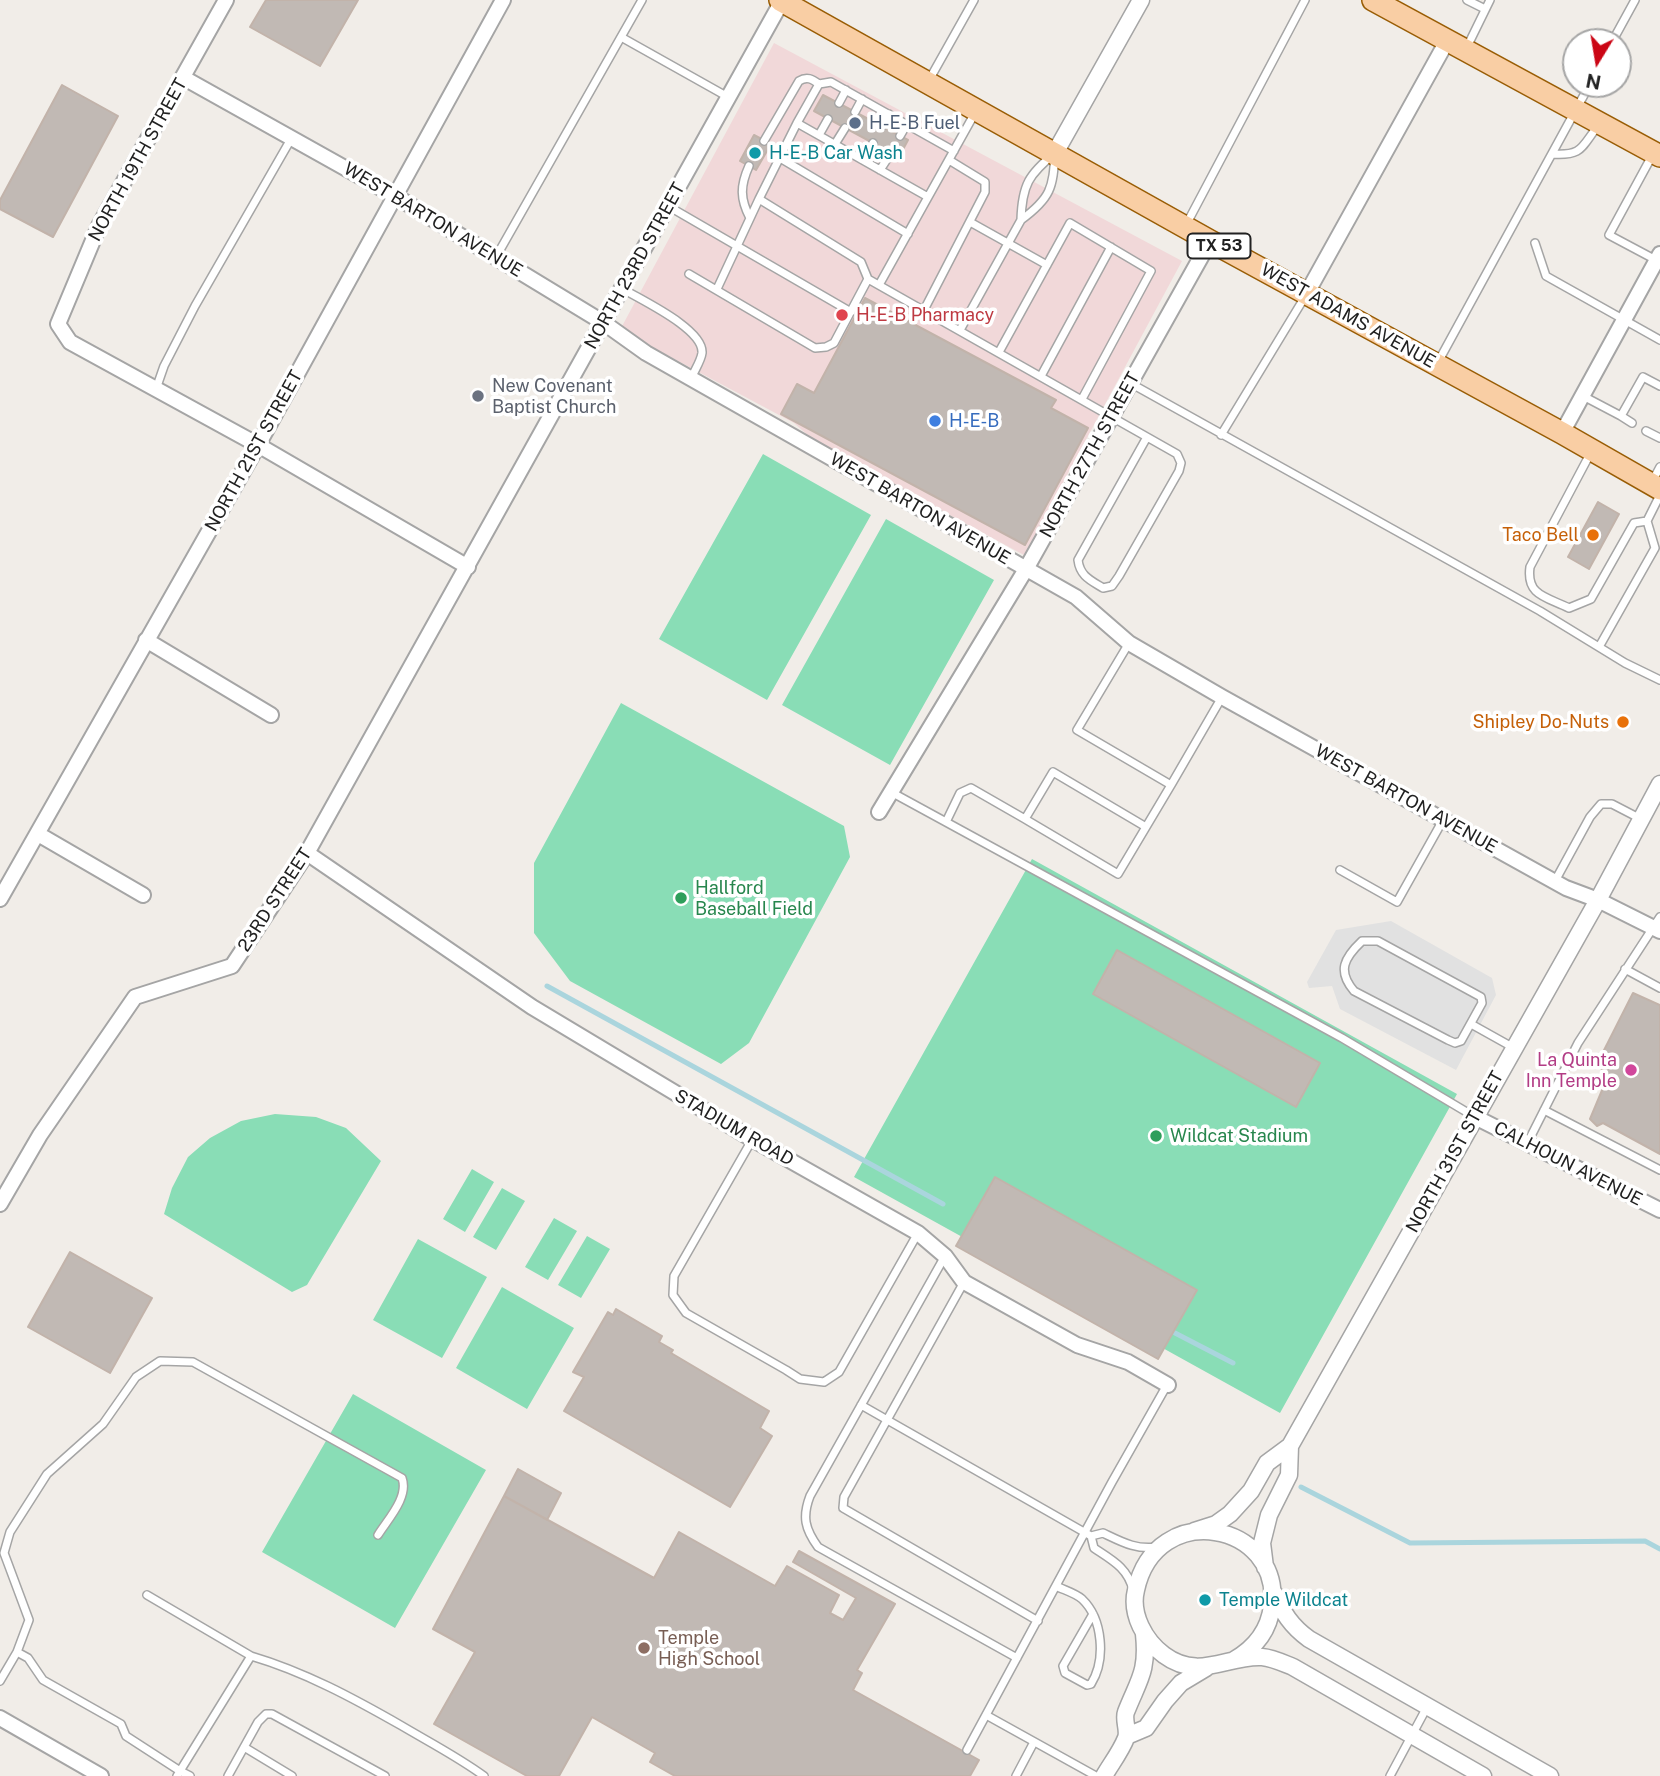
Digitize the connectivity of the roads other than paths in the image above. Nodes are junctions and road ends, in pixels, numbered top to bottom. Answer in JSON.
{"nodes":[{"id":1,"x":226,"y":0,"type":"edge"},
{"id":2,"x":503,"y":0,"type":"edge"},
{"id":3,"x":642,"y":0,"type":"edge"},
{"id":4,"x":974,"y":0,"type":"edge"},
{"id":5,"x":1141,"y":0,"type":"edge"},
{"id":6,"x":1306,"y":0,"type":"edge"},
{"id":7,"x":1373,"y":0,"type":"edge"},
{"id":8,"x":1467,"y":0,"type":"edge"},
{"id":9,"x":1490,"y":0,"type":"edge"},
{"id":10,"x":1635,"y":0,"type":"edge"},
{"id":11,"x":781,"y":1,"type":"edge"},
{"id":12,"x":809,"y":7,"type":"edge"},
{"id":13,"x":1485,"y":9,"type":"junction"},
{"id":14,"x":1620,"y":28,"type":"edge"},
{"id":15,"x":621,"y":37,"type":"junction"},
{"id":16,"x":1456,"y":46,"type":"junction"},
{"id":17,"x":184,"y":78,"type":"junction"},
{"id":18,"x":928,"y":82,"type":"junction"},
{"id":19,"x":819,"y":84,"type":"junction"},
{"id":20,"x":846,"y":90,"type":"junction"},
{"id":21,"x":729,"y":98,"type":"junction"},
{"id":22,"x":1583,"y":98,"type":"edge"},
{"id":23,"x":862,"y":99,"type":"junction"},
{"id":24,"x":839,"y":103,"type":"dead end"},
{"id":25,"x":977,"y":109,"type":"junction"},
{"id":26,"x":1576,"y":111,"type":"junction"},
{"id":27,"x":855,"y":112,"type":"dead end"},
{"id":28,"x":889,"y":114,"type":"junction"},
{"id":29,"x":828,"y":119,"type":"dead end"},
{"id":30,"x":797,"y":123,"type":"junction"},
{"id":31,"x":1600,"y":123,"type":"junction"},
{"id":32,"x":907,"y":124,"type":"junction"},
{"id":33,"x":883,"y":126,"type":"dead end"},
{"id":34,"x":845,"y":128,"type":"dead end"},
{"id":35,"x":818,"y":135,"type":"junction"},
{"id":36,"x":900,"y":136,"type":"dead end"},
{"id":37,"x":292,"y":138,"type":"junction"},
{"id":38,"x":764,"y":141,"type":"dead end"},
{"id":39,"x":873,"y":143,"type":"dead end"},
{"id":40,"x":835,"y":144,"type":"junction"},
{"id":41,"x":954,"y":151,"type":"junction"},
{"id":42,"x":891,"y":153,"type":"dead end"},
{"id":43,"x":1055,"y":153,"type":"junction"},
{"id":44,"x":1552,"y":154,"type":"junction"},
{"id":45,"x":1657,"y":154,"type":"edge"},
{"id":46,"x":780,"y":158,"type":"junction"},
{"id":47,"x":863,"y":160,"type":"junction"},
{"id":48,"x":949,"y":160,"type":"junction"},
{"id":49,"x":749,"y":166,"type":"dead end"},
{"id":50,"x":880,"y":170,"type":"junction"},
{"id":51,"x":395,"y":196,"type":"junction"},
{"id":52,"x":928,"y":198,"type":"junction"},
{"id":53,"x":759,"y":199,"type":"junction"},
{"id":54,"x":668,"y":206,"type":"junction"},
{"id":55,"x":750,"y":218,"type":"junction"},
{"id":56,"x":1021,"y":220,"type":"junction"},
{"id":57,"x":970,"y":222,"type":"junction"},
{"id":58,"x":1185,"y":227,"type":"junction"},
{"id":59,"x":908,"y":234,"type":"junction"},
{"id":60,"x":1210,"y":241,"type":"junction"},
{"id":61,"x":1535,"y":243,"type":"dead end"},
{"id":62,"x":1008,"y":244,"type":"junction"},
{"id":63,"x":737,"y":247,"type":"junction"},
{"id":64,"x":1111,"y":247,"type":"junction"},
{"id":65,"x":496,"y":257,"type":"junction"},
{"id":66,"x":1658,"y":257,"type":"edge"},
{"id":67,"x":1047,"y":265,"type":"junction"},
{"id":68,"x":689,"y":274,"type":"dead end"},
{"id":69,"x":868,"y":279,"type":"junction"},
{"id":70,"x":879,"y":285,"type":"junction"},
{"id":71,"x":623,"y":289,"type":"junction"},
{"id":72,"x":717,"y":289,"type":"junction"},
{"id":73,"x":1307,"y":293,"type":"junction"},
{"id":74,"x":924,"y":310,"type":"junction"},
{"id":75,"x":850,"y":312,"type":"junction"},
{"id":76,"x":1624,"y":320,"type":"junction"},
{"id":77,"x":604,"y":323,"type":"junction"},
{"id":78,"x":960,"y":330,"type":"junction"},
{"id":79,"x":1660,"y":340,"type":"edge"},
{"id":80,"x":999,"y":352,"type":"junction"},
{"id":81,"x":1437,"y":364,"type":"junction"},
{"id":82,"x":1041,"y":376,"type":"junction"},
{"id":83,"x":691,"y":379,"type":"junction"},
{"id":84,"x":1130,"y":383,"type":"junction"},
{"id":85,"x":1660,"y":386,"type":"edge"},
{"id":86,"x":156,"y":389,"type":"junction"},
{"id":87,"x":1583,"y":395,"type":"junction"},
{"id":88,"x":1082,"y":399,"type":"junction"},
{"id":89,"x":1112,"y":416,"type":"junction"},
{"id":90,"x":1621,"y":416,"type":"junction"},
{"id":91,"x":1632,"y":423,"type":"dead end"},
{"id":92,"x":1646,"y":431,"type":"dead end"},
{"id":93,"x":1562,"y":433,"type":"junction"},
{"id":94,"x":1221,"y":435,"type":"junction"},
{"id":95,"x":1147,"y":437,"type":"junction"},
{"id":96,"x":1660,"y":439,"type":"edge"},
{"id":97,"x":258,"y":445,"type":"junction"},
{"id":98,"x":1592,"y":450,"type":"junction"},
{"id":99,"x":1658,"y":484,"type":"edge"},
{"id":100,"x":1647,"y":521,"type":"junction"},
{"id":101,"x":468,"y":567,"type":"junction"},
{"id":102,"x":1026,"y":569,"type":"junction"},
{"id":103,"x":146,"y":640,"type":"junction"},
{"id":104,"x":1129,"y":643,"type":"junction"},
{"id":105,"x":1599,"y":647,"type":"junction"},
{"id":106,"x":1660,"y":680,"type":"edge"},
{"id":107,"x":1222,"y":697,"type":"junction"},
{"id":108,"x":271,"y":715,"type":"dead end"},
{"id":109,"x":1660,"y":784,"type":"edge"},
{"id":110,"x":1171,"y":785,"type":"junction"},
{"id":111,"x":891,"y":792,"type":"junction"},
{"id":112,"x":879,"y":812,"type":"dead end"},
{"id":113,"x":1025,"y":819,"type":"junction"},
{"id":114,"x":1642,"y":819,"type":"junction"},
{"id":115,"x":1443,"y":820,"type":"junction"},
{"id":116,"x":946,"y":822,"type":"junction"},
{"id":117,"x":1146,"y":827,"type":"junction"},
{"id":118,"x":38,"y":834,"type":"junction"},
{"id":119,"x":307,"y":853,"type":"junction"},
{"id":120,"x":1340,"y":870,"type":"dead end"},
{"id":121,"x":1555,"y":881,"type":"junction"},
{"id":122,"x":143,"y":895,"type":"dead end"},
{"id":123,"x":0,"y":899,"type":"edge"},
{"id":124,"x":1598,"y":900,"type":"junction"},
{"id":125,"x":1658,"y":925,"type":"edge"},
{"id":126,"x":1625,"y":969,"type":"junction"},
{"id":127,"x":1660,"y":988,"type":"edge"},
{"id":128,"x":1471,"y":1024,"type":"junction"},
{"id":129,"x":1514,"y":1048,"type":"junction"},
{"id":130,"x":1544,"y":1110,"type":"junction"},
{"id":131,"x":1475,"y":1117,"type":"junction"},
{"id":132,"x":752,"y":1139,"type":"junction"},
{"id":133,"x":1527,"y":1143,"type":"junction"},
{"id":134,"x":1660,"y":1170,"type":"edge"},
{"id":135,"x":0,"y":1204,"type":"edge"},
{"id":136,"x":1660,"y":1210,"type":"edge"},
{"id":137,"x":918,"y":1233,"type":"junction"},
{"id":138,"x":945,"y":1256,"type":"junction"},
{"id":139,"x":964,"y":1282,"type":"junction"},
{"id":140,"x":1168,"y":1385,"type":"joint"},
{"id":141,"x":861,"y":1405,"type":"junction"},
{"id":142,"x":886,"y":1420,"type":"junction"},
{"id":143,"x":1290,"y":1446,"type":"junction"},
{"id":144,"x":1194,"y":1531,"type":"junction"},
{"id":145,"x":1088,"y":1534,"type":"junction"},
{"id":146,"x":378,"y":1535,"type":"dead end"},
{"id":147,"x":1161,"y":1546,"type":"junction"},
{"id":148,"x":1266,"y":1569,"type":"junction"},
{"id":149,"x":1056,"y":1586,"type":"junction"},
{"id":150,"x":1271,"y":1587,"type":"junction"},
{"id":151,"x":147,"y":1595,"type":"dead end"},
{"id":152,"x":1135,"y":1595,"type":"junction"},
{"id":153,"x":1093,"y":1614,"type":"junction"},
{"id":154,"x":1038,"y":1621,"type":"junction"},
{"id":155,"x":1144,"y":1631,"type":"junction"},
{"id":156,"x":17,"y":1652,"type":"junction"},
{"id":157,"x":251,"y":1656,"type":"junction"},
{"id":158,"x":1017,"y":1658,"type":"junction"},
{"id":159,"x":1234,"y":1660,"type":"junction"},
{"id":160,"x":1206,"y":1668,"type":"junction"},
{"id":161,"x":0,"y":1681,"type":"edge"},
{"id":162,"x":1428,"y":1706,"type":"junction"},
{"id":163,"x":986,"y":1715,"type":"junction"},
{"id":164,"x":0,"y":1718,"type":"edge"},
{"id":165,"x":1411,"y":1735,"type":"junction"},
{"id":166,"x":1127,"y":1736,"type":"junction"},
{"id":167,"x":1034,"y":1742,"type":"junction"},
{"id":168,"x":244,"y":1747,"type":"junction"},
{"id":169,"x":967,"y":1750,"type":"dead end"},
{"id":170,"x":179,"y":1773,"type":"edge"},
{"id":171,"x":101,"y":1776,"type":"edge"},
{"id":172,"x":190,"y":1776,"type":"edge"},
{"id":173,"x":228,"y":1776,"type":"edge"},
{"id":174,"x":292,"y":1776,"type":"edge"},
{"id":175,"x":385,"y":1776,"type":"edge"},
{"id":176,"x":484,"y":1776,"type":"edge"},
{"id":177,"x":1016,"y":1776,"type":"edge"},
{"id":178,"x":1096,"y":1776,"type":"edge"},
{"id":179,"x":1104,"y":1776,"type":"edge"},
{"id":180,"x":1390,"y":1776,"type":"edge"},
{"id":181,"x":1483,"y":1776,"type":"edge"},
{"id":182,"x":1550,"y":1776,"type":"edge"}],
"edges":[{"from":1,"to":17,"type":"street","name":"NORTH 19TH STREET"},
{"from":2,"to":51,"type":"street","name":"NORTH 21ST STREET"},
{"from":3,"to":15,"type":"lane"},
{"from":4,"to":18,"type":"lane"},
{"from":5,"to":43,"type":"street"},
{"from":6,"to":58,"type":"lane"},
{"from":7,"to":16,"type":"main road"},
{"from":8,"to":13,"type":"lane"},
{"from":9,"to":13,"type":"lane"},
{"from":10,"to":14,"type":"lane"},
{"from":11,"to":12,"type":"main road","name":"WEST ADAMS AVENUE","number":"TX 53"},
{"from":11,"to":21,"type":"street","name":"NORTH 23RD STREET"},
{"from":12,"to":18,"type":"main road","name":"WEST ADAMS AVENUE","number":"TX 53"},
{"from":13,"to":16,"type":"lane"},
{"from":15,"to":21,"type":"lane"},
{"from":15,"to":65,"type":"lane"},
{"from":16,"to":26,"type":"main road"},
{"from":16,"to":73,"type":"street"},
{"from":17,"to":37,"type":"street","name":"WEST BARTON AVENUE"},
{"from":17,"to":86,"type":"street","name":"NORTH 19TH STREET"},
{"from":18,"to":25,"type":"main road","name":"WEST ADAMS AVENUE","number":"TX 53"},
{"from":19,"to":20,"type":"lane"},
{"from":19,"to":30,"type":"lane"},
{"from":19,"to":38,"type":"lane"},
{"from":20,"to":23,"type":"lane"},
{"from":20,"to":24,"type":"lane"},
{"from":21,"to":54,"type":"street","name":"NORTH 23RD STREET"},
{"from":22,"to":26,"type":"lane"},
{"from":23,"to":27,"type":"lane"},
{"from":23,"to":28,"type":"lane"},
{"from":25,"to":41,"type":"lane"},
{"from":25,"to":43,"type":"main road","name":"WEST ADAMS AVENUE","number":"TX 53"},
{"from":26,"to":31,"type":"main road"},
{"from":26,"to":44,"type":"lane"},
{"from":28,"to":32,"type":"lane"},
{"from":28,"to":33,"type":"lane"},
{"from":29,"to":35,"type":"lane"},
{"from":30,"to":35,"type":"lane"},
{"from":30,"to":46,"type":"lane"},
{"from":31,"to":44,"type":"lane"},
{"from":31,"to":45,"type":"main road"},
{"from":32,"to":36,"type":"lane"},
{"from":32,"to":41,"type":"lane"},
{"from":34,"to":40,"type":"lane"},
{"from":35,"to":40,"type":"lane"},
{"from":37,"to":51,"type":"street","name":"WEST BARTON AVENUE"},
{"from":37,"to":86,"type":"lane"},
{"from":39,"to":47,"type":"lane"},
{"from":40,"to":47,"type":"lane"},
{"from":41,"to":48,"type":"lane"},
{"from":42,"to":50,"type":"lane"},
{"from":43,"to":56,"type":"lane"},
{"from":43,"to":56,"type":"lane"},
{"from":43,"to":58,"type":"main road","name":"WEST ADAMS AVENUE","number":"TX 53"},
{"from":44,"to":81,"type":"lane"},
{"from":45,"to":66,"type":"lane"},
{"from":46,"to":53,"type":"lane"},
{"from":46,"to":59,"type":"lane"},
{"from":47,"to":50,"type":"lane"},
{"from":48,"to":52,"type":"lane"},
{"from":48,"to":57,"type":"lane"},
{"from":49,"to":55,"type":"lane"},
{"from":50,"to":52,"type":"lane"},
{"from":51,"to":65,"type":"street","name":"WEST BARTON AVENUE"},
{"from":51,"to":97,"type":"street","name":"NORTH 21ST STREET"},
{"from":52,"to":59,"type":"lane"},
{"from":53,"to":55,"type":"lane"},
{"from":53,"to":69,"type":"lane"},
{"from":54,"to":63,"type":"lane"},
{"from":54,"to":71,"type":"street","name":"NORTH 23RD STREET"},
{"from":55,"to":63,"type":"lane"},
{"from":56,"to":62,"type":"lane"},
{"from":57,"to":62,"type":"lane"},
{"from":57,"to":74,"type":"lane"},
{"from":58,"to":60,"type":"main road","name":"WEST ADAMS AVENUE","number":"TX 53"},
{"from":59,"to":70,"type":"lane"},
{"from":60,"to":73,"type":"main road","name":"WEST ADAMS AVENUE","number":"TX 53"},
{"from":60,"to":84,"type":"street","name":"NORTH 27TH STREET"},
{"from":61,"to":76,"type":"lane"},
{"from":62,"to":67,"type":"lane"},
{"from":62,"to":78,"type":"lane"},
{"from":63,"to":72,"type":"lane"},
{"from":63,"to":75,"type":"lane"},
{"from":64,"to":67,"type":"lane"},
{"from":64,"to":82,"type":"lane"},
{"from":64,"to":88,"type":"lane"},
{"from":65,"to":77,"type":"street","name":"WEST BARTON AVENUE"},
{"from":66,"to":76,"type":"street"},
{"from":67,"to":80,"type":"lane"},
{"from":68,"to":72,"type":"lane"},
{"from":69,"to":70,"type":"lane"},
{"from":69,"to":75,"type":"lane"},
{"from":70,"to":74,"type":"lane"},
{"from":71,"to":77,"type":"street","name":"NORTH 23RD STREET"},
{"from":71,"to":83,"type":"lane"},
{"from":72,"to":75,"type":"lane"},
{"from":73,"to":81,"type":"main road","name":"WEST ADAMS AVENUE","number":"TX 53"},
{"from":73,"to":94,"type":"lane"},
{"from":74,"to":78,"type":"lane"},
{"from":76,"to":79,"type":"lane"},
{"from":76,"to":87,"type":"street"},
{"from":77,"to":83,"type":"street","name":"WEST BARTON AVENUE"},
{"from":77,"to":101,"type":"street","name":"NORTH 23RD STREET"},
{"from":78,"to":80,"type":"lane"},
{"from":80,"to":82,"type":"lane"},
{"from":81,"to":93,"type":"main road","name":"WEST ADAMS AVENUE","number":"TX 53"},
{"from":82,"to":88,"type":"lane"},
{"from":83,"to":102,"type":"street","name":"WEST BARTON AVENUE"},
{"from":84,"to":89,"type":"street","name":"NORTH 27TH STREET"},
{"from":84,"to":94,"type":"lane"},
{"from":85,"to":90,"type":"lane"},
{"from":86,"to":97,"type":"street"},
{"from":87,"to":90,"type":"lane"},
{"from":87,"to":93,"type":"street"},
{"from":88,"to":89,"type":"lane"},
{"from":89,"to":95,"type":"lane"},
{"from":89,"to":102,"type":"street","name":"NORTH 27TH STREET"},
{"from":90,"to":91,"type":"lane"},
{"from":92,"to":96,"type":"lane"},
{"from":93,"to":98,"type":"main road","name":"WEST ADAMS AVENUE","number":"TX 53"},
{"from":94,"to":105,"type":"lane"},
{"from":95,"to":95,"type":"lane"},
{"from":97,"to":101,"type":"street"},
{"from":97,"to":103,"type":"street","name":"NORTH 21ST STREET"},
{"from":98,"to":99,"type":"main road","name":"WEST ADAMS AVENUE","number":"TX 53"},
{"from":98,"to":100,"type":"lane"},
{"from":99,"to":100,"type":"lane"},
{"from":100,"to":105,"type":"lane"},
{"from":101,"to":119,"type":"street","name":"23RD STREET"},
{"from":102,"to":104,"type":"street","name":"WEST BARTON AVENUE"},
{"from":102,"to":111,"type":"street","name":"NORTH 27TH STREET"},
{"from":103,"to":108,"type":"street"},
{"from":103,"to":118,"type":"street","name":"NORTH 21ST STREET"},
{"from":104,"to":107,"type":"street","name":"WEST BARTON AVENUE"},
{"from":104,"to":110,"type":"lane"},
{"from":105,"to":106,"type":"lane"},
{"from":107,"to":110,"type":"lane"},
{"from":107,"to":115,"type":"street","name":"WEST BARTON AVENUE"},
{"from":109,"to":114,"type":"street","name":"NORTH 31ST STREET"},
{"from":110,"to":117,"type":"lane"},
{"from":111,"to":112,"type":"street","name":"NORTH 27TH STREET"},
{"from":111,"to":116,"type":"lane"},
{"from":113,"to":116,"type":"lane"},
{"from":113,"to":117,"type":"lane"},
{"from":113,"to":117,"type":"lane"},
{"from":114,"to":121,"type":"lane"},
{"from":114,"to":124,"type":"street","name":"NORTH 31ST STREET"},
{"from":115,"to":120,"type":"lane"},
{"from":115,"to":121,"type":"street","name":"WEST BARTON AVENUE"},
{"from":116,"to":131,"type":"lane"},
{"from":118,"to":122,"type":"street"},
{"from":118,"to":123,"type":"street","name":"NORTH 21ST STREET"},
{"from":119,"to":132,"type":"street","name":"STADIUM ROAD"},
{"from":119,"to":135,"type":"street","name":"23RD STREET"},
{"from":121,"to":124,"type":"street","name":"WEST BARTON AVENUE"},
{"from":124,"to":125,"type":"street","name":"WEST BARTON AVENUE"},
{"from":124,"to":129,"type":"street","name":"NORTH 31ST STREET"},
{"from":125,"to":126,"type":"lane"},
{"from":126,"to":127,"type":"lane"},
{"from":126,"to":130,"type":"lane"},
{"from":128,"to":128,"type":"lane"},
{"from":128,"to":129,"type":"lane"},
{"from":129,"to":131,"type":"street","name":"NORTH 31ST STREET"},
{"from":130,"to":133,"type":"lane"},
{"from":130,"to":134,"type":"lane"},
{"from":131,"to":133,"type":"street","name":"CALHOUN AVENUE"},
{"from":131,"to":143,"type":"street","name":"NORTH 31ST STREET"},
{"from":132,"to":137,"type":"street","name":"STADIUM ROAD"},
{"from":132,"to":137,"type":"lane"},
{"from":133,"to":136,"type":"street","name":"CALHOUN AVENUE"},
{"from":137,"to":138,"type":"street","name":"STADIUM ROAD"},
{"from":138,"to":139,"type":"street","name":"STADIUM ROAD"},
{"from":138,"to":141,"type":"lane"},
{"from":139,"to":140,"type":"street","name":"STADIUM ROAD"},
{"from":139,"to":142,"type":"lane"},
{"from":140,"to":145,"type":"lane"},
{"from":141,"to":142,"type":"lane"},
{"from":141,"to":158,"type":"lane"},
{"from":142,"to":145,"type":"lane"},
{"from":142,"to":154,"type":"lane"},
{"from":143,"to":144,"type":"street","name":"NORTH 31ST STREET"},
{"from":143,"to":148,"type":"street","name":"NORTH 31ST STREET"},
{"from":144,"to":147,"type":"street"},
{"from":144,"to":148,"type":"street"},
{"from":145,"to":147,"type":"lane"},
{"from":145,"to":149,"type":"lane"},
{"from":145,"to":152,"type":"lane"},
{"from":146,"to":156,"type":"lane"},
{"from":147,"to":152,"type":"street"},
{"from":148,"to":150,"type":"street"},
{"from":149,"to":153,"type":"lane"},
{"from":149,"to":154,"type":"lane"},
{"from":150,"to":159,"type":"street"},
{"from":150,"to":162,"type":"street"},
{"from":151,"to":157,"type":"lane"},
{"from":152,"to":155,"type":"street"},
{"from":153,"to":153,"type":"lane"},
{"from":154,"to":158,"type":"lane"},
{"from":155,"to":160,"type":"street"},
{"from":155,"to":166,"type":"street"},
{"from":156,"to":161,"type":"lane"},
{"from":156,"to":170,"type":"lane"},
{"from":157,"to":170,"type":"lane"},
{"from":157,"to":176,"type":"lane"},
{"from":158,"to":163,"type":"lane"},
{"from":159,"to":160,"type":"street"},
{"from":159,"to":165,"type":"street"},
{"from":160,"to":166,"type":"street"},
{"from":162,"to":165,"type":"lane"},
{"from":162,"to":182,"type":"street"},
{"from":163,"to":167,"type":"lane"},
{"from":163,"to":169,"type":"lane"},
{"from":164,"to":171,"type":"street"},
{"from":165,"to":180,"type":"lane"},
{"from":165,"to":181,"type":"street"},
{"from":166,"to":179,"type":"street"},
{"from":167,"to":177,"type":"lane"},
{"from":167,"to":178,"type":"lane"},
{"from":168,"to":173,"type":"lane"},
{"from":168,"to":174,"type":"lane"},
{"from":168,"to":175,"type":"lane"},
{"from":170,"to":172,"type":"lane"}]}
